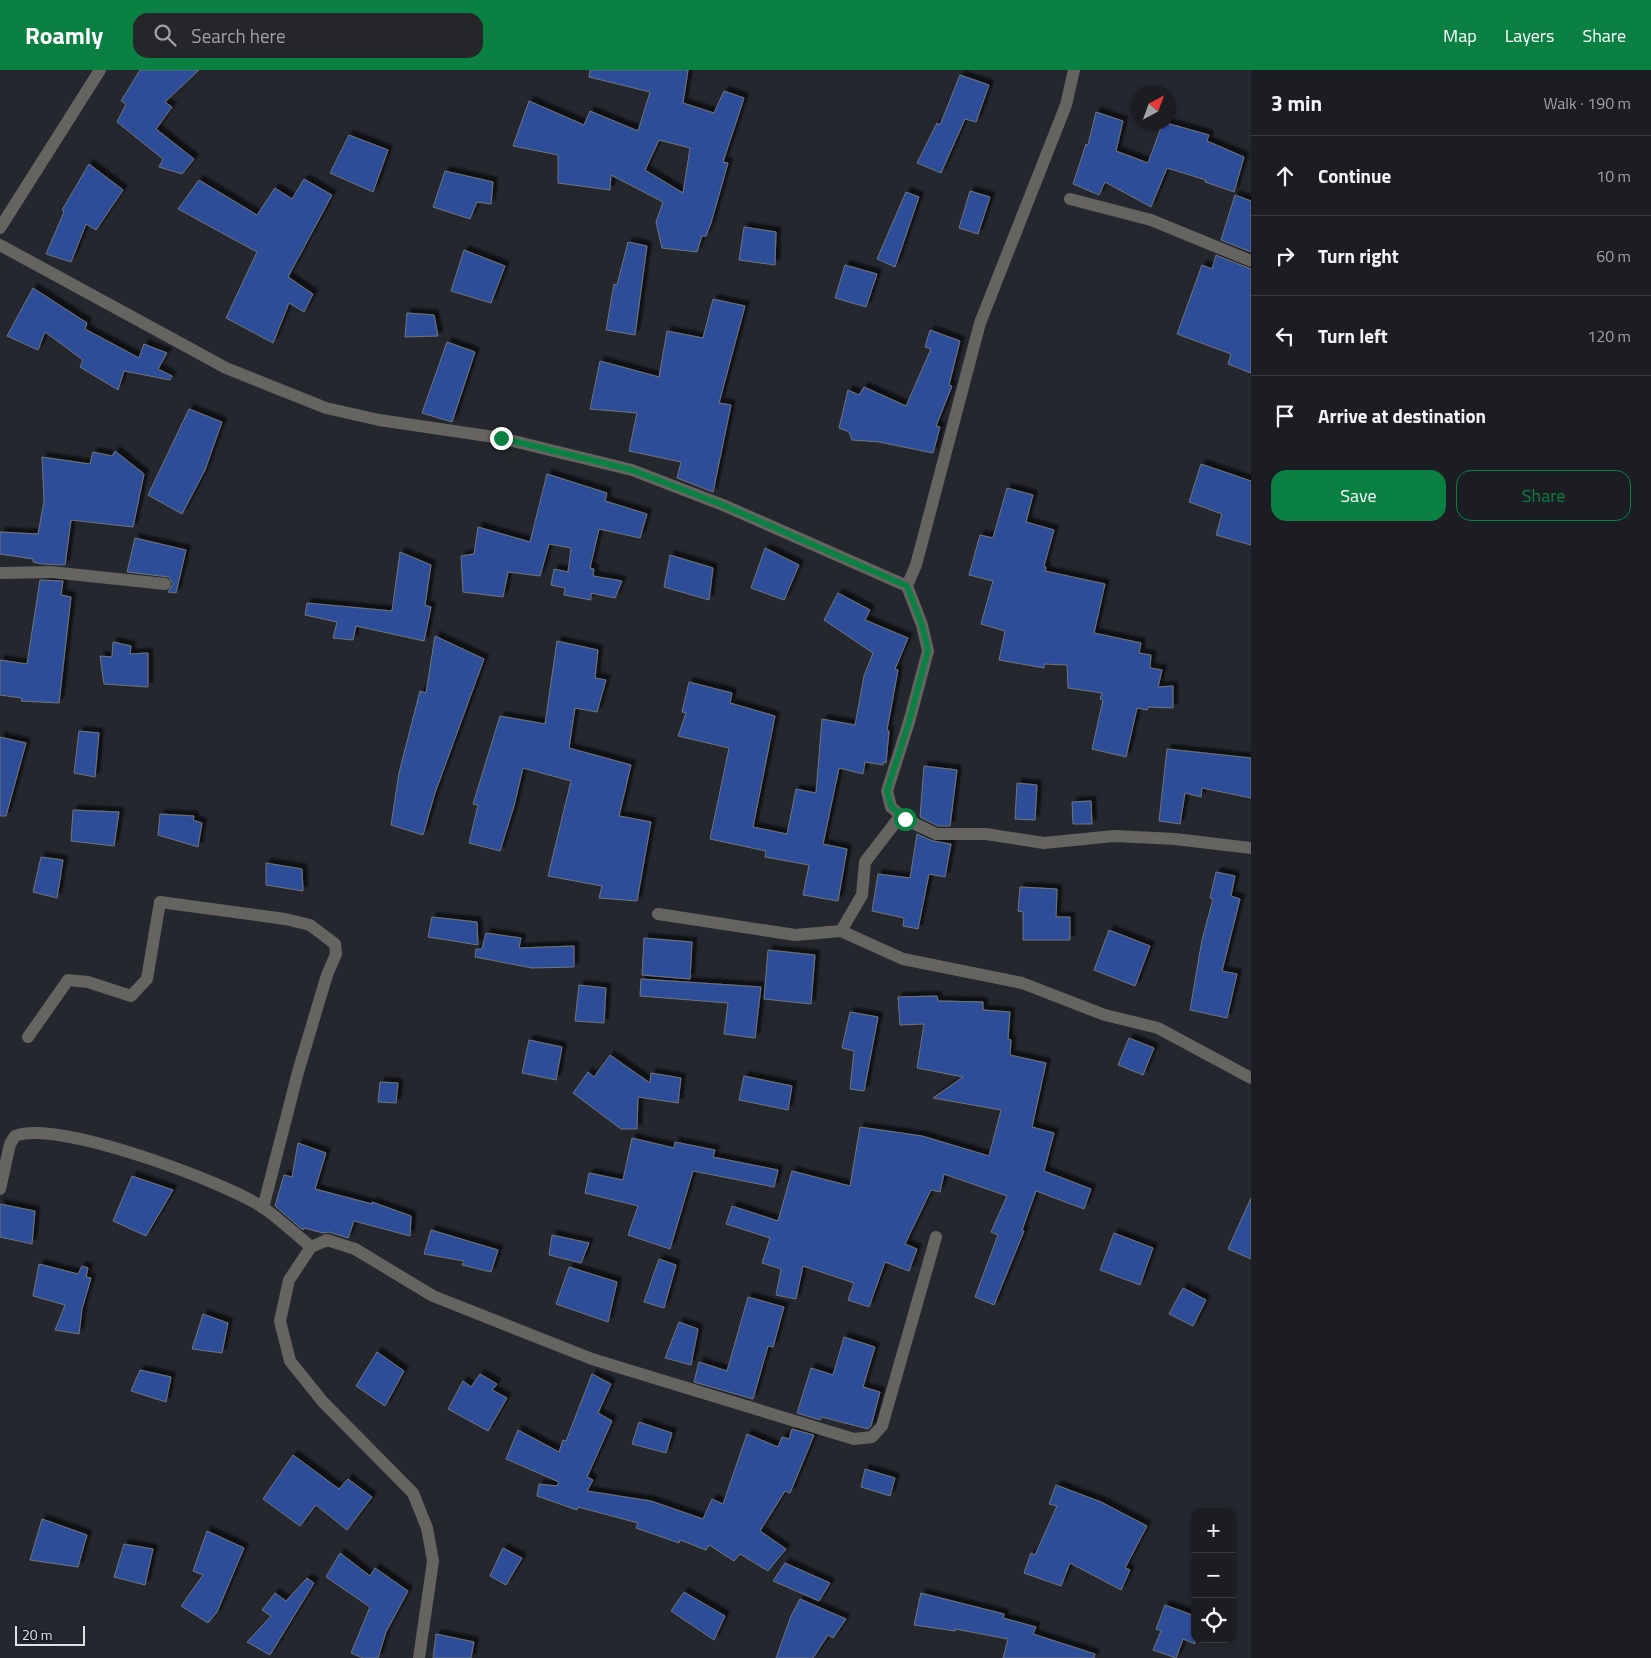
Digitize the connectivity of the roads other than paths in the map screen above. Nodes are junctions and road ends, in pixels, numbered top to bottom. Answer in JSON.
{"nodes":[{"id":1,"x":100,"y":70,"type":"edge"},
{"id":2,"x":1074,"y":70,"type":"edge"},
{"id":3,"x":1070,"y":199,"type":"dead end"},
{"id":4,"x":0,"y":228,"type":"edge"},
{"id":5,"x":0,"y":245,"type":"edge"},
{"id":6,"x":1251,"y":261,"type":"edge"},
{"id":7,"x":0,"y":573,"type":"edge"},
{"id":8,"x":165,"y":584,"type":"dead end"},
{"id":9,"x":907,"y":586,"type":"junction"},
{"id":10,"x":901,"y":815,"type":"junction"},
{"id":11,"x":1251,"y":848,"type":"edge"},
{"id":12,"x":658,"y":914,"type":"dead end"},
{"id":13,"x":841,"y":932,"type":"junction"},
{"id":14,"x":28,"y":1037,"type":"dead end"},
{"id":15,"x":1251,"y":1078,"type":"edge"},
{"id":16,"x":0,"y":1188,"type":"edge"},
{"id":17,"x":263,"y":1208,"type":"junction"},
{"id":18,"x":936,"y":1237,"type":"dead end"},
{"id":19,"x":311,"y":1247,"type":"junction"},
{"id":20,"x":419,"y":1658,"type":"edge"}],
"edges":[{"from":1,"to":4,"type":"street"},
{"from":2,"to":9,"type":"street"},
{"from":3,"to":6,"type":"street"},
{"from":5,"to":9,"type":"street"},
{"from":7,"to":8,"type":"street"},
{"from":9,"to":10,"type":"street"},
{"from":10,"to":11,"type":"street"},
{"from":10,"to":13,"type":"street"},
{"from":12,"to":13,"type":"street"},
{"from":13,"to":15,"type":"street"},
{"from":14,"to":17,"type":"street"},
{"from":16,"to":17,"type":"street"},
{"from":17,"to":19,"type":"street"},
{"from":18,"to":19,"type":"street"},
{"from":19,"to":20,"type":"street"}]}
